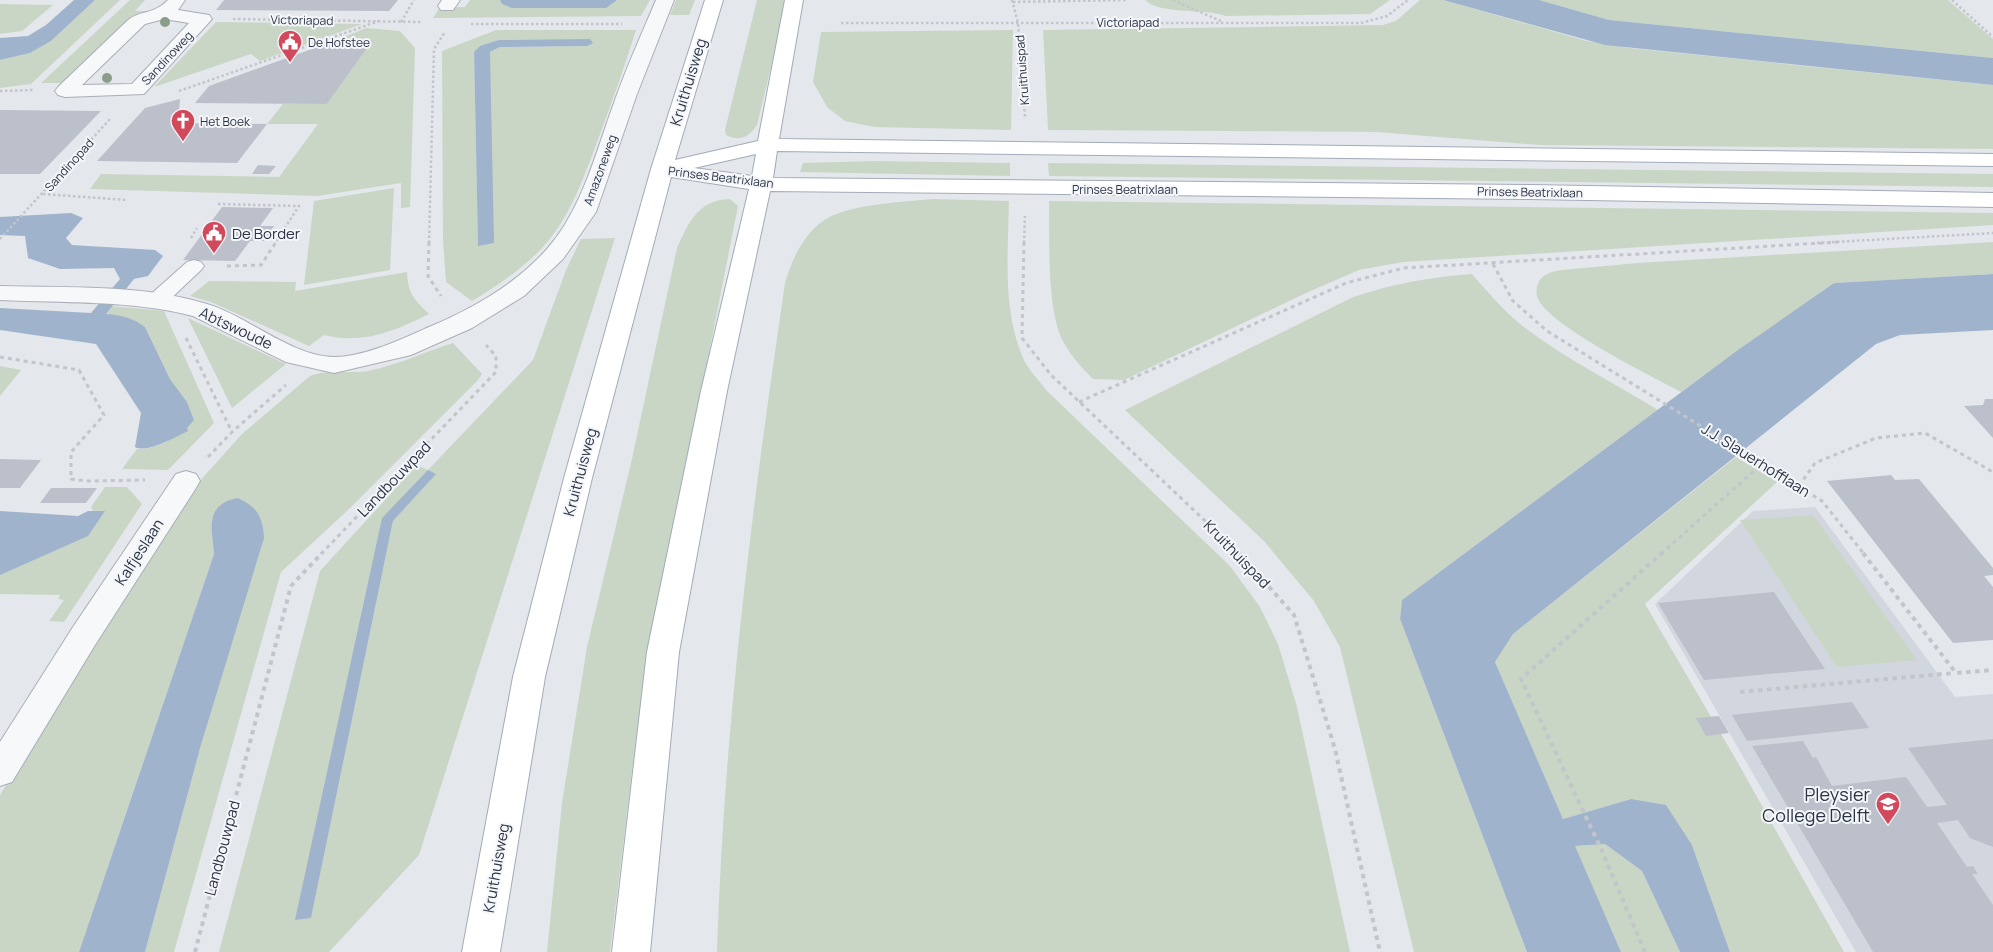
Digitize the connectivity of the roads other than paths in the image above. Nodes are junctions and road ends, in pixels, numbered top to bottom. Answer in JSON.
{"nodes":[{"id":1,"x":178,"y":0,"type":"edge"},
{"id":2,"x":665,"y":0,"type":"edge"},
{"id":3,"x":714,"y":0,"type":"edge"},
{"id":4,"x":794,"y":0,"type":"edge"},
{"id":5,"x":164,"y":14,"type":"junction"},
{"id":6,"x":767,"y":145,"type":"junction"},
{"id":7,"x":1993,"y":160,"type":"edge"},
{"id":8,"x":662,"y":169,"type":"junction"},
{"id":9,"x":761,"y":184,"type":"junction"},
{"id":10,"x":1993,"y":200,"type":"edge"},
{"id":11,"x":194,"y":266,"type":"road end"},
{"id":12,"x":0,"y":293,"type":"edge"},
{"id":13,"x":167,"y":302,"type":"junction"},
{"id":14,"x":463,"y":322,"type":"joint"},
{"id":15,"x":186,"y":481,"type":"road end"},
{"id":16,"x":0,"y":771,"type":"edge"},
{"id":17,"x":481,"y":952,"type":"edge"},
{"id":18,"x":631,"y":952,"type":"edge"}],
"edges":[{"from":1,"to":5,"type":"street"},
{"from":2,"to":14,"type":"street","name":"Amazoneweg"},
{"from":3,"to":8,"type":"main road","name":"Kruithuisweg"},
{"from":4,"to":6,"type":"main road"},
{"from":5,"to":5,"type":"street","name":"Sandinoweg"},
{"from":6,"to":7,"type":"main road","name":"Prinses Beatrixlaan"},
{"from":6,"to":8,"type":"main road","name":"Prinses Beatrixlaan"},
{"from":6,"to":9,"type":"main road"},
{"from":8,"to":9,"type":"main road","name":"Prinses Beatrixlaan"},
{"from":8,"to":17,"type":"main road","name":"Kruithuisweg"},
{"from":9,"to":10,"type":"main road","name":"Prinses Beatrixlaan"},
{"from":9,"to":18,"type":"main road"},
{"from":11,"to":13,"type":"lane"},
{"from":12,"to":13,"type":"street","name":"Abtswoude"},
{"from":13,"to":14,"type":"street","name":"Abtswoude"},
{"from":15,"to":16,"type":"street","name":"Kalfjeslaan"}]}
